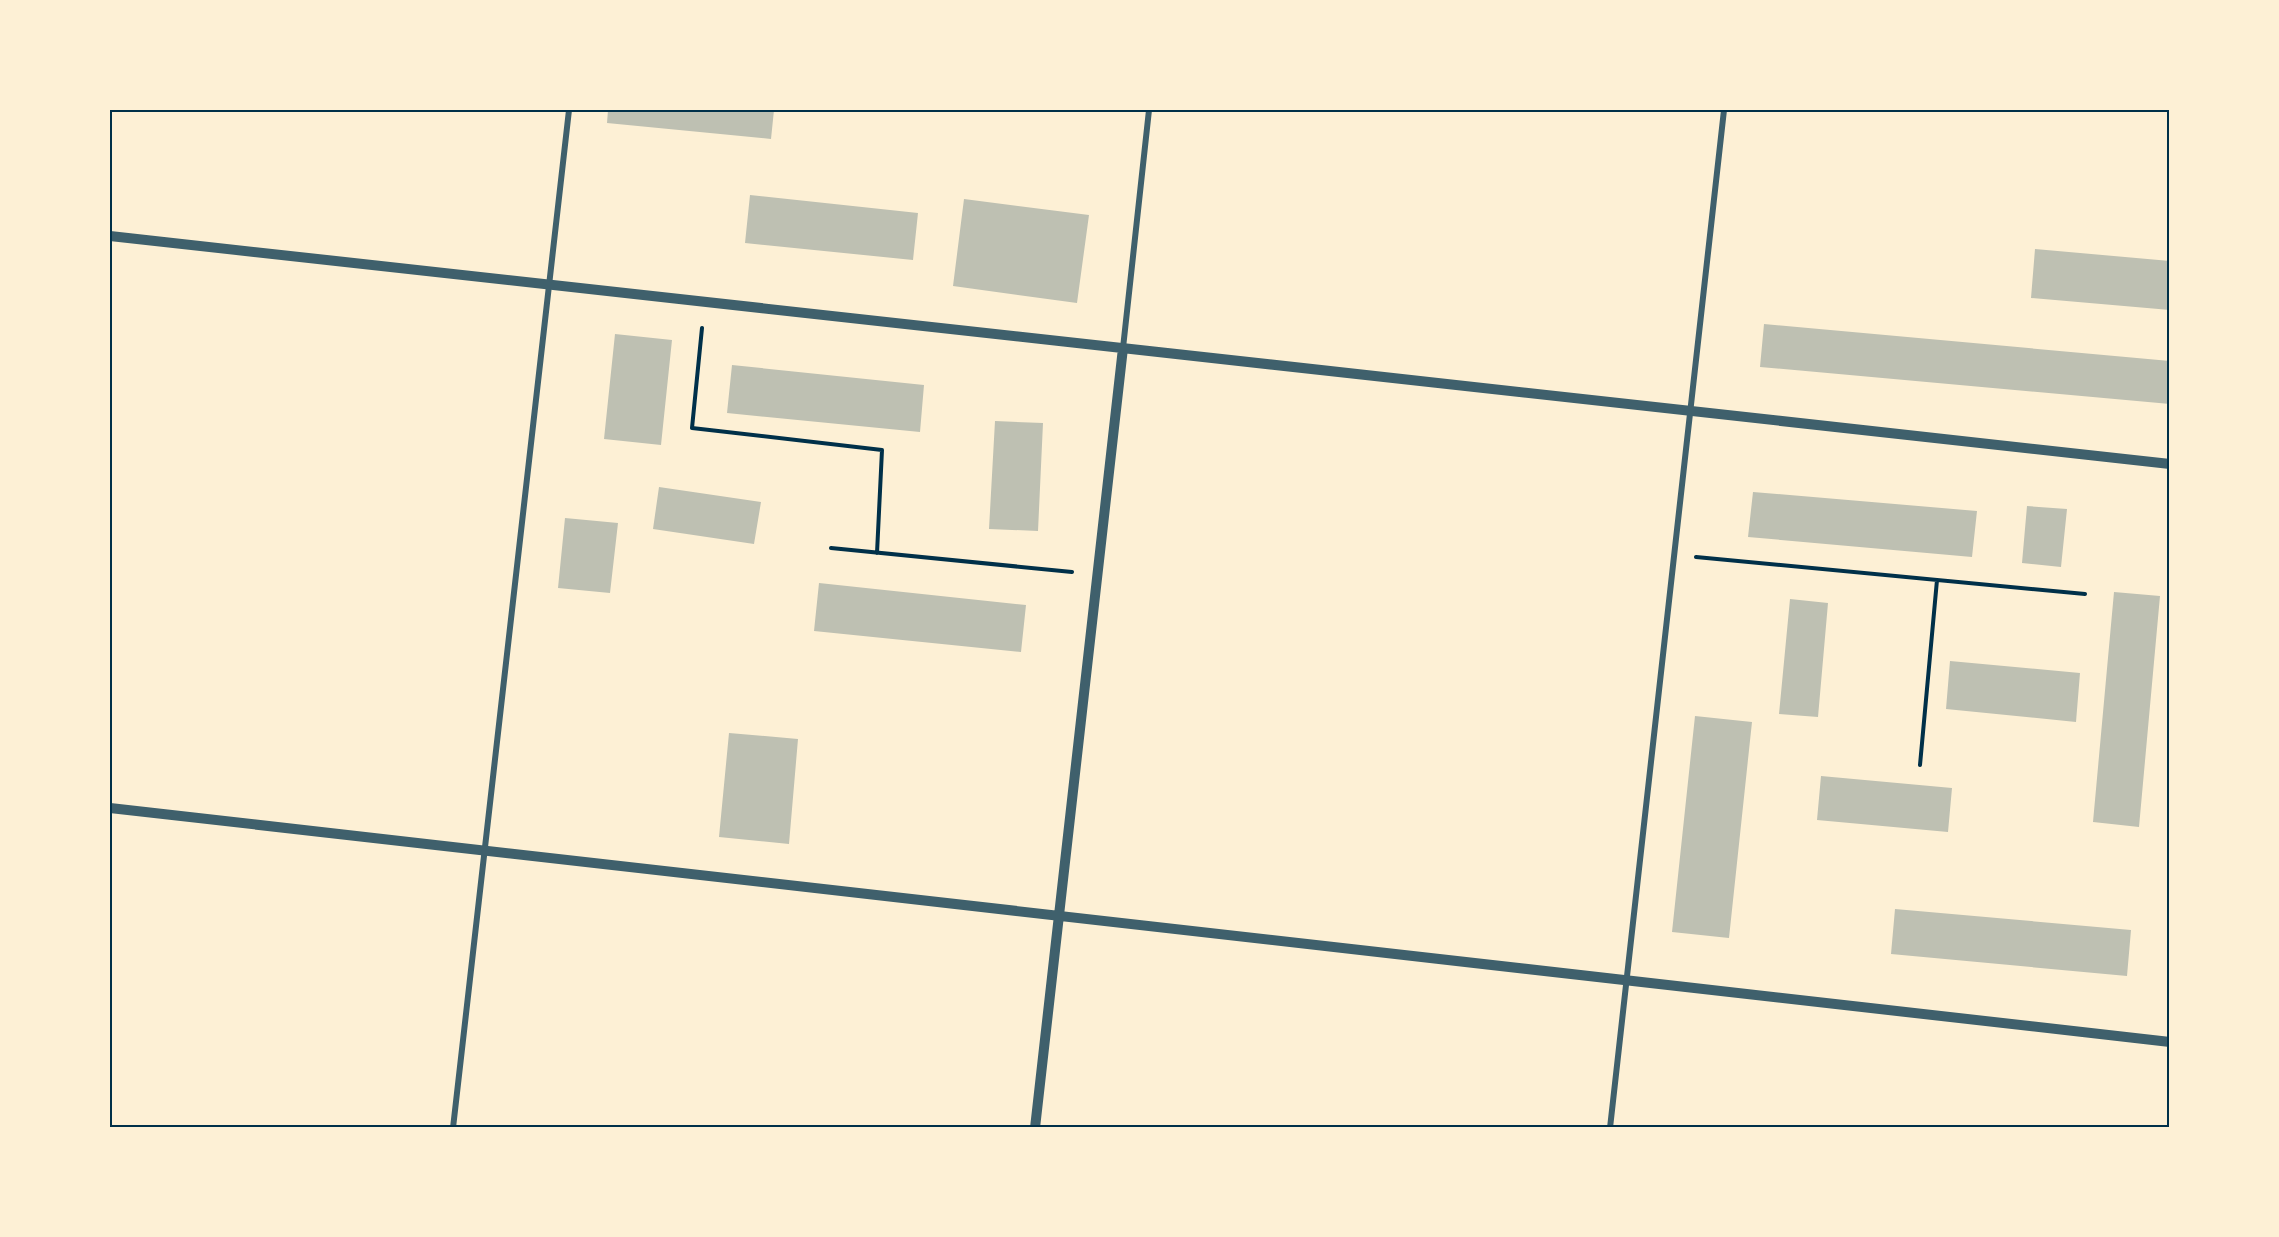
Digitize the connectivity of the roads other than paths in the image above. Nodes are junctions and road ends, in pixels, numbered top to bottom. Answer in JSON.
{"nodes":[{"id":1,"x":569,"y":110,"type":"edge"},
{"id":2,"x":1149,"y":110,"type":"edge"},
{"id":3,"x":1724,"y":110,"type":"edge"},
{"id":4,"x":110,"y":236,"type":"edge"},
{"id":5,"x":549,"y":285,"type":"junction"},
{"id":6,"x":1123,"y":348,"type":"junction"},
{"id":7,"x":1690,"y":411,"type":"junction"},
{"id":8,"x":2169,"y":464,"type":"edge"},
{"id":9,"x":110,"y":808,"type":"edge"},
{"id":10,"x":485,"y":851,"type":"junction"},
{"id":11,"x":1058,"y":916,"type":"junction"},
{"id":12,"x":1626,"y":980,"type":"junction"},
{"id":13,"x":2169,"y":1042,"type":"edge"},
{"id":14,"x":453,"y":1128,"type":"edge"},
{"id":15,"x":1035,"y":1128,"type":"edge"},
{"id":16,"x":1610,"y":1128,"type":"edge"}],
"edges":[{"from":1,"to":5,"type":"street"},
{"from":2,"to":6,"type":"street"},
{"from":3,"to":7,"type":"street"},
{"from":4,"to":5,"type":"street"},
{"from":5,"to":6,"type":"street"},
{"from":5,"to":10,"type":"street"},
{"from":6,"to":7,"type":"street"},
{"from":6,"to":11,"type":"street"},
{"from":7,"to":8,"type":"street"},
{"from":7,"to":12,"type":"street"},
{"from":9,"to":10,"type":"street"},
{"from":10,"to":11,"type":"street"},
{"from":10,"to":14,"type":"street"},
{"from":11,"to":12,"type":"street"},
{"from":11,"to":15,"type":"street"},
{"from":12,"to":13,"type":"street"},
{"from":12,"to":16,"type":"street"}]}
